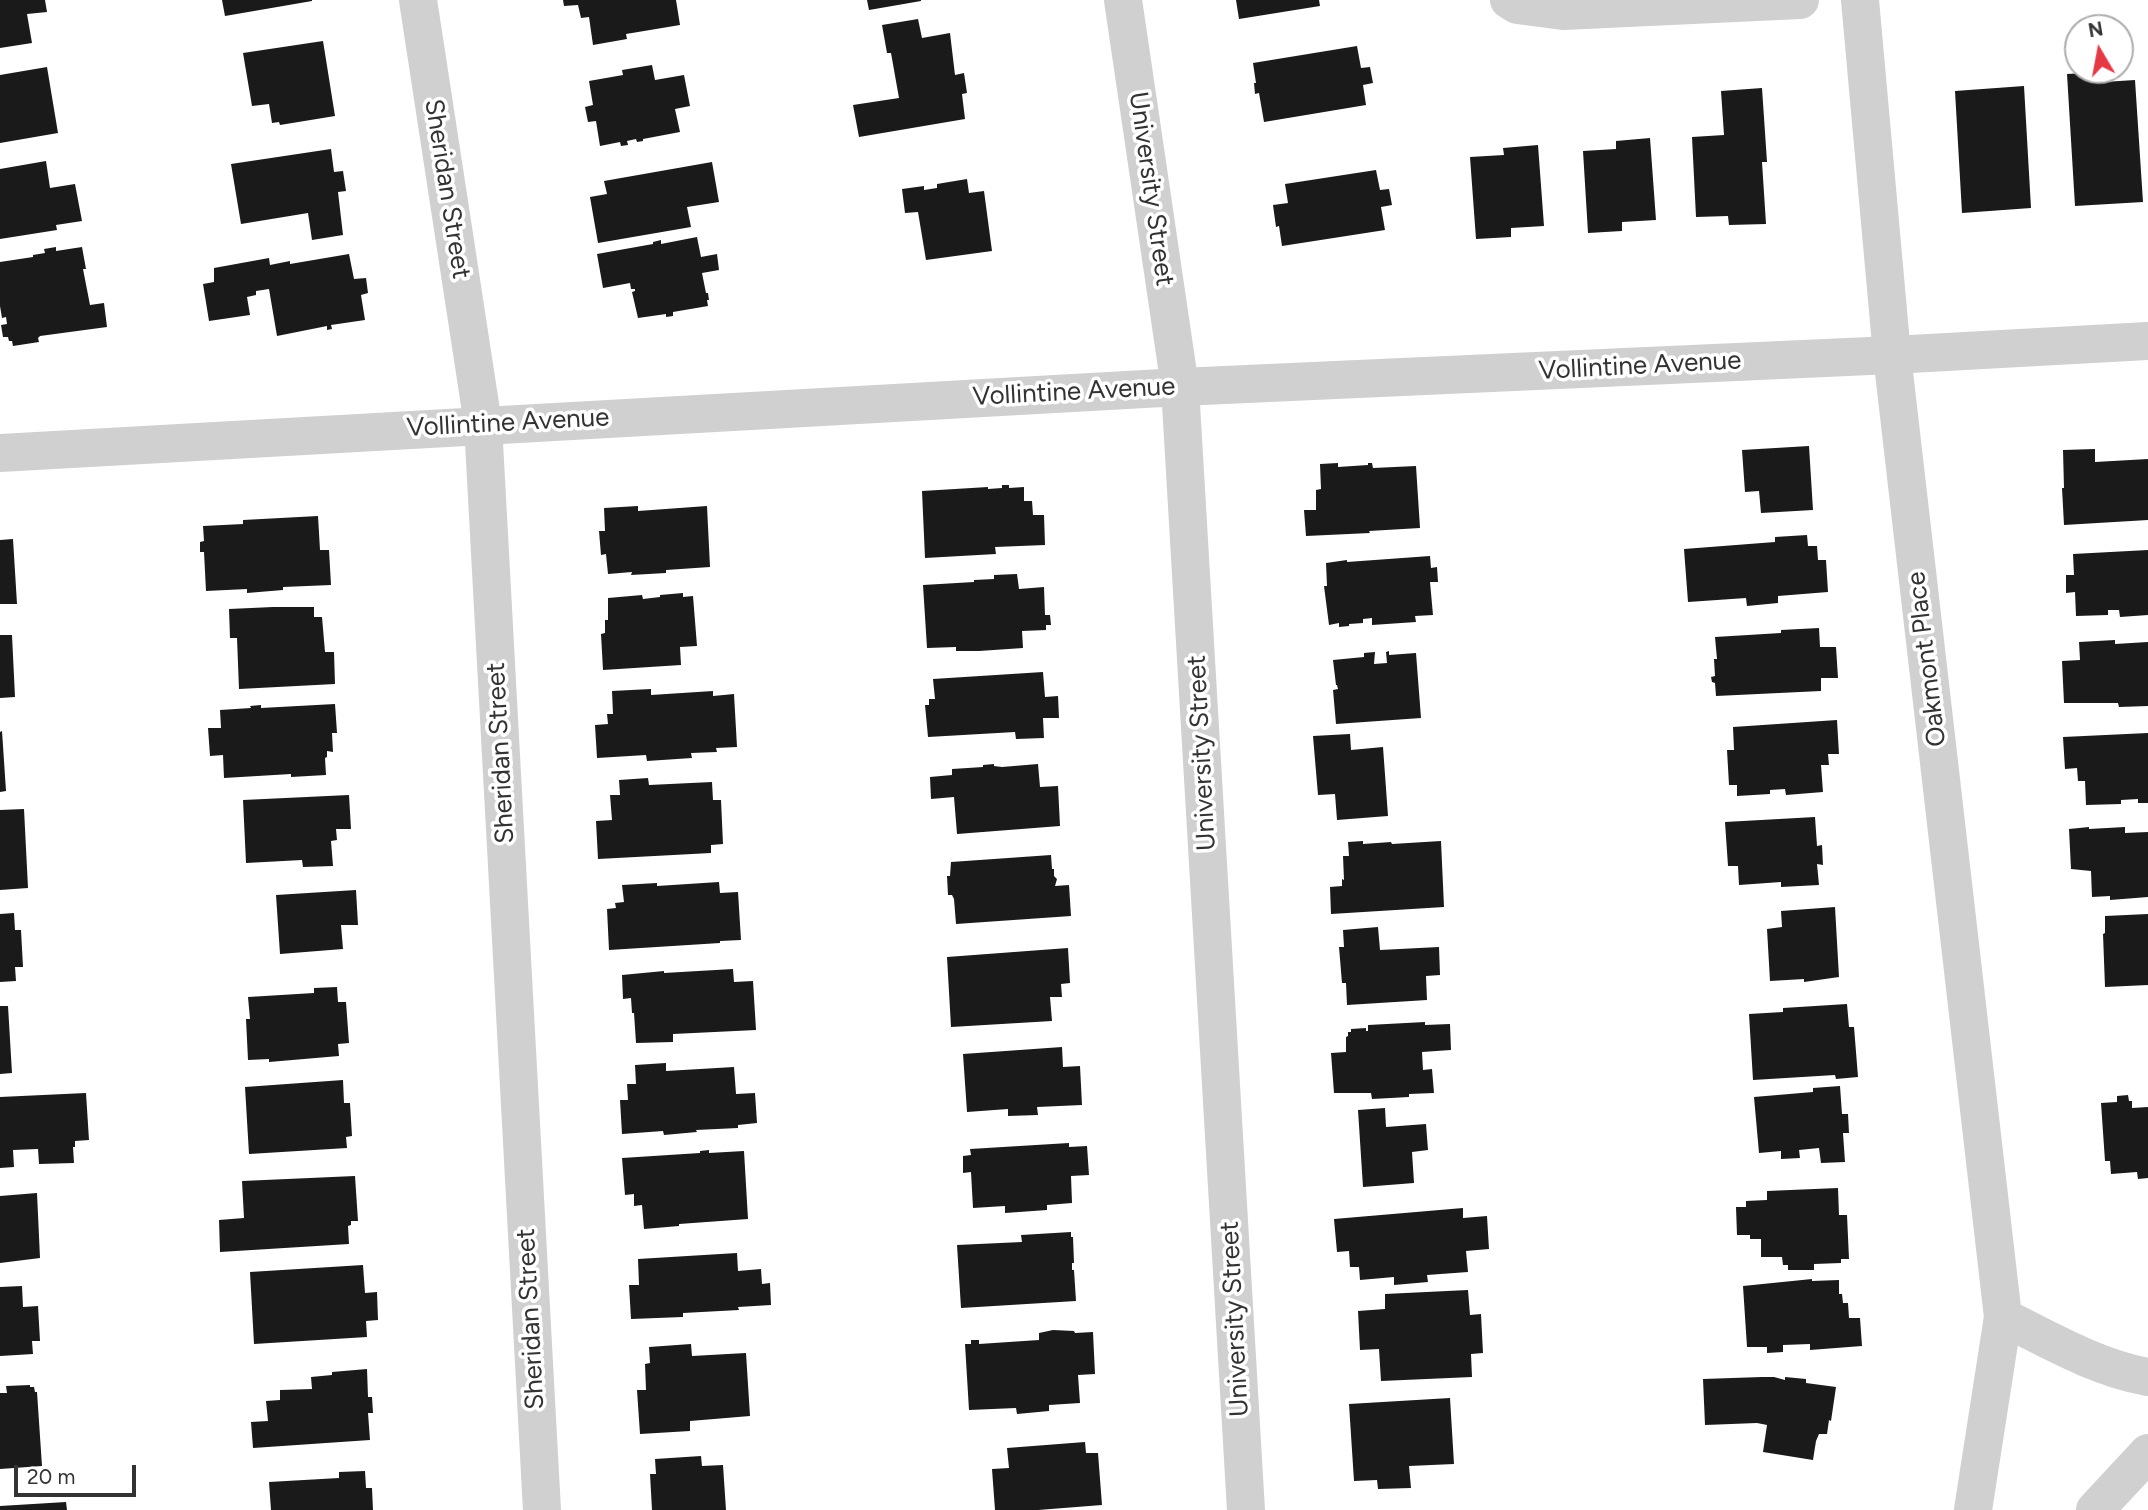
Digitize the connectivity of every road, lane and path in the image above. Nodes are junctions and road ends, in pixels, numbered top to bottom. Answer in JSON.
{"nodes":[{"id":1,"x":418,"y":0,"type":"edge"},
{"id":2,"x":1123,"y":0,"type":"edge"},
{"id":3,"x":1509,"y":0,"type":"edge"},
{"id":4,"x":1800,"y":0,"type":"edge"},
{"id":5,"x":1860,"y":0,"type":"edge"},
{"id":6,"x":2148,"y":341,"type":"edge"},
{"id":7,"x":1892,"y":355,"type":"junction"},
{"id":8,"x":1180,"y":387,"type":"junction"},
{"id":9,"x":483,"y":424,"type":"junction"},
{"id":10,"x":0,"y":453,"type":"edge"},
{"id":11,"x":2003,"y":1317,"type":"junction"},
{"id":12,"x":2148,"y":1377,"type":"edge"},
{"id":13,"x":2148,"y":1453,"type":"edge"},
{"id":14,"x":542,"y":1510,"type":"edge"},
{"id":15,"x":1246,"y":1510,"type":"edge"},
{"id":16,"x":1973,"y":1510,"type":"edge"},
{"id":17,"x":2095,"y":1510,"type":"edge"}],
"edges":[{"from":1,"to":9,"type":"street","name":"Sheridan Street"},
{"from":2,"to":8,"type":"street","name":"University Street"},
{"from":3,"to":4,"type":"street"},
{"from":5,"to":7,"type":"street","name":"Oakmont Place"},
{"from":6,"to":7,"type":"street","name":"Vollintine Avenue"},
{"from":7,"to":8,"type":"street","name":"Vollintine Avenue"},
{"from":7,"to":11,"type":"street","name":"Oakmont Place"},
{"from":8,"to":9,"type":"street","name":"Vollintine Avenue"},
{"from":8,"to":15,"type":"street","name":"University Street"},
{"from":9,"to":10,"type":"street","name":"Vollintine Avenue"},
{"from":9,"to":14,"type":"street","name":"Sheridan Street"},
{"from":11,"to":12,"type":"street"},
{"from":11,"to":16,"type":"street","name":"Oakmont Place"},
{"from":13,"to":17,"type":"street"}]}
